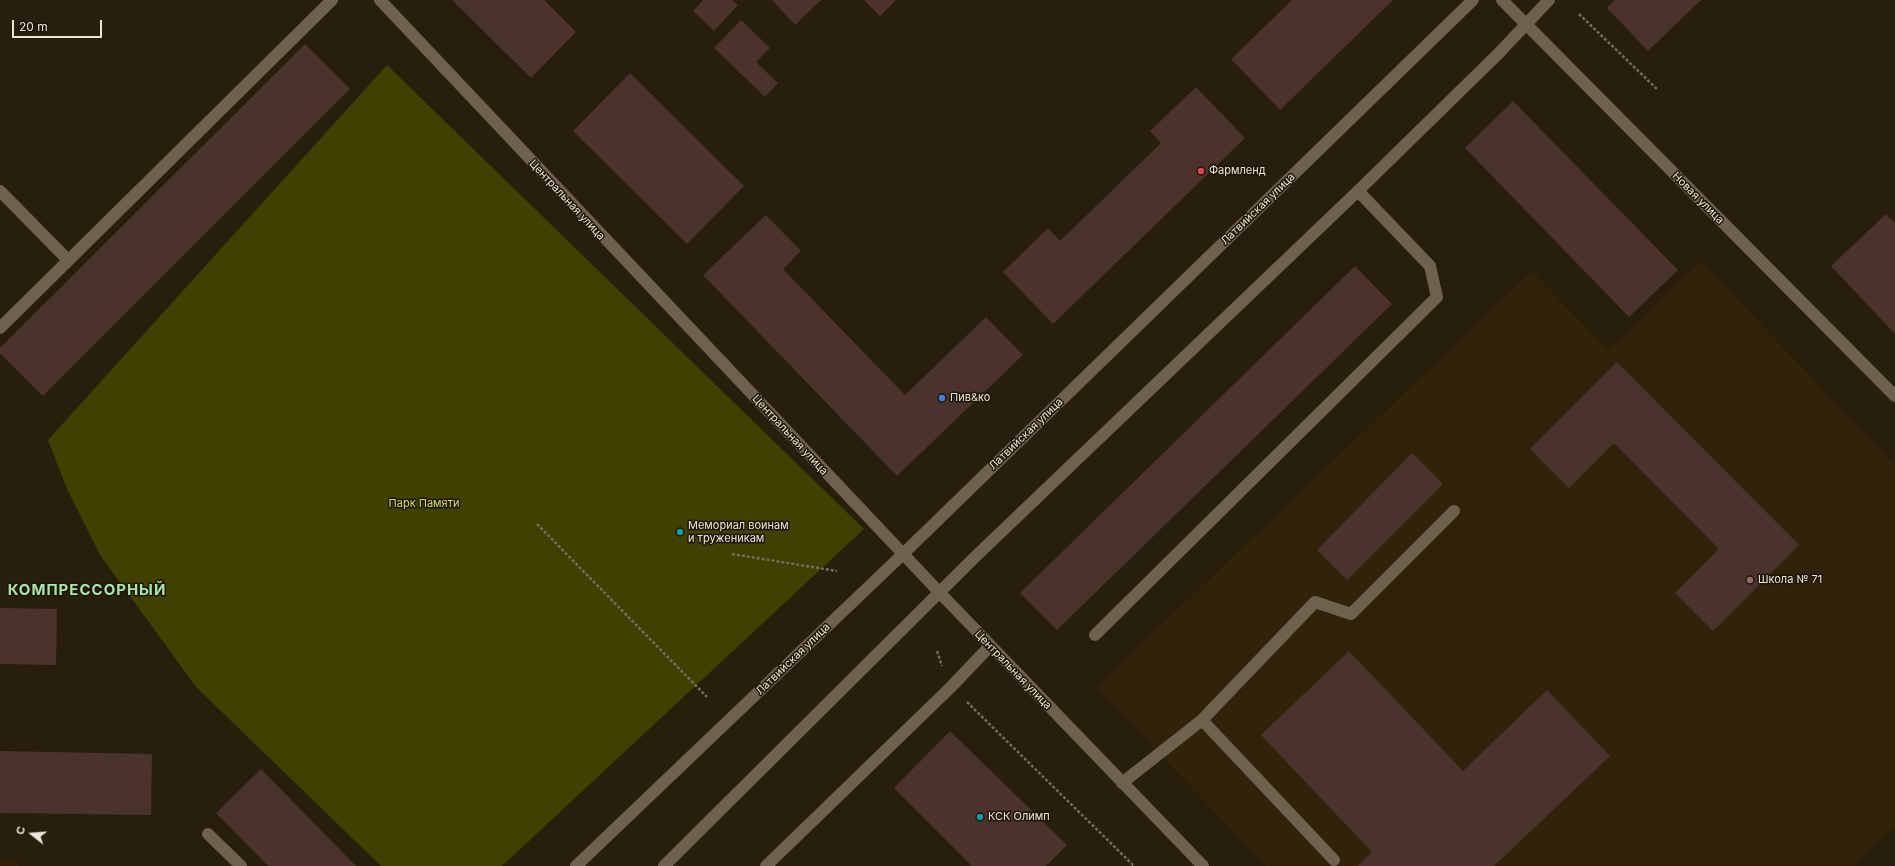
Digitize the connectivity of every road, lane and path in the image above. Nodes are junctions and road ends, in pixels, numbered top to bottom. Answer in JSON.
{"nodes":[{"id":1,"x":332,"y":0,"type":"edge"},
{"id":2,"x":380,"y":0,"type":"edge"},
{"id":3,"x":1473,"y":0,"type":"edge"},
{"id":4,"x":1502,"y":0,"type":"edge"},
{"id":5,"x":1549,"y":0,"type":"edge"},
{"id":6,"x":1579,"y":14,"type":"dead end"},
{"id":7,"x":1526,"y":25,"type":"junction"},
{"id":8,"x":1658,"y":90,"type":"dead end"},
{"id":9,"x":0,"y":191,"type":"edge"},
{"id":10,"x":1358,"y":191,"type":"junction"},
{"id":11,"x":68,"y":260,"type":"junction"},
{"id":12,"x":0,"y":328,"type":"edge"},
{"id":13,"x":1895,"y":396,"type":"edge"},
{"id":14,"x":1454,"y":511,"type":"dead end"},
{"id":15,"x":537,"y":524,"type":"dead end"},
{"id":16,"x":732,"y":554,"type":"dead end"},
{"id":17,"x":903,"y":554,"type":"junction"},
{"id":18,"x":837,"y":571,"type":"dead end"},
{"id":19,"x":940,"y":593,"type":"junction"},
{"id":20,"x":1095,"y":636,"type":"dead end"},
{"id":21,"x":990,"y":646,"type":"junction"},
{"id":22,"x":937,"y":651,"type":"dead end"},
{"id":23,"x":951,"y":687,"type":"junction"},
{"id":24,"x":707,"y":697,"type":"dead end"},
{"id":25,"x":1202,"y":720,"type":"junction"},
{"id":26,"x":1122,"y":783,"type":"junction"},
{"id":27,"x":208,"y":834,"type":"dead end"},
{"id":28,"x":1334,"y":860,"type":"dead end"},
{"id":29,"x":241,"y":866,"type":"edge"},
{"id":30,"x":576,"y":866,"type":"edge"},
{"id":31,"x":664,"y":866,"type":"edge"},
{"id":32,"x":766,"y":866,"type":"edge"},
{"id":33,"x":1134,"y":866,"type":"edge"},
{"id":34,"x":1203,"y":866,"type":"edge"}],
"edges":[{"from":1,"to":11,"type":"street"},
{"from":2,"to":17,"type":"street","name":"Центральная улица"},
{"from":3,"to":17,"type":"street","name":"Латвийская улица"},
{"from":4,"to":7,"type":"street","name":"Новая улица"},
{"from":5,"to":7,"type":"street"},
{"from":6,"to":8,"type":"path"},
{"from":7,"to":10,"type":"street"},
{"from":7,"to":13,"type":"street","name":"Новая улица"},
{"from":9,"to":11,"type":"street"},
{"from":10,"to":19,"type":"street"},
{"from":10,"to":20,"type":"street"},
{"from":11,"to":12,"type":"street"},
{"from":14,"to":25,"type":"street"},
{"from":15,"to":24,"type":"path"},
{"from":16,"to":18,"type":"path"},
{"from":17,"to":19,"type":"street","name":"Центральная улица"},
{"from":17,"to":30,"type":"street","name":"Латвийская улица"},
{"from":19,"to":21,"type":"street","name":"Центральная улица"},
{"from":19,"to":31,"type":"street"},
{"from":21,"to":23,"type":"street"},
{"from":21,"to":26,"type":"street","name":"Центральная улица"},
{"from":22,"to":23,"type":"path"},
{"from":23,"to":32,"type":"street"},
{"from":23,"to":33,"type":"path"},
{"from":25,"to":26,"type":"street"},
{"from":25,"to":28,"type":"street"},
{"from":26,"to":34,"type":"street","name":"Центральная улица"},
{"from":27,"to":29,"type":"street"}]}
